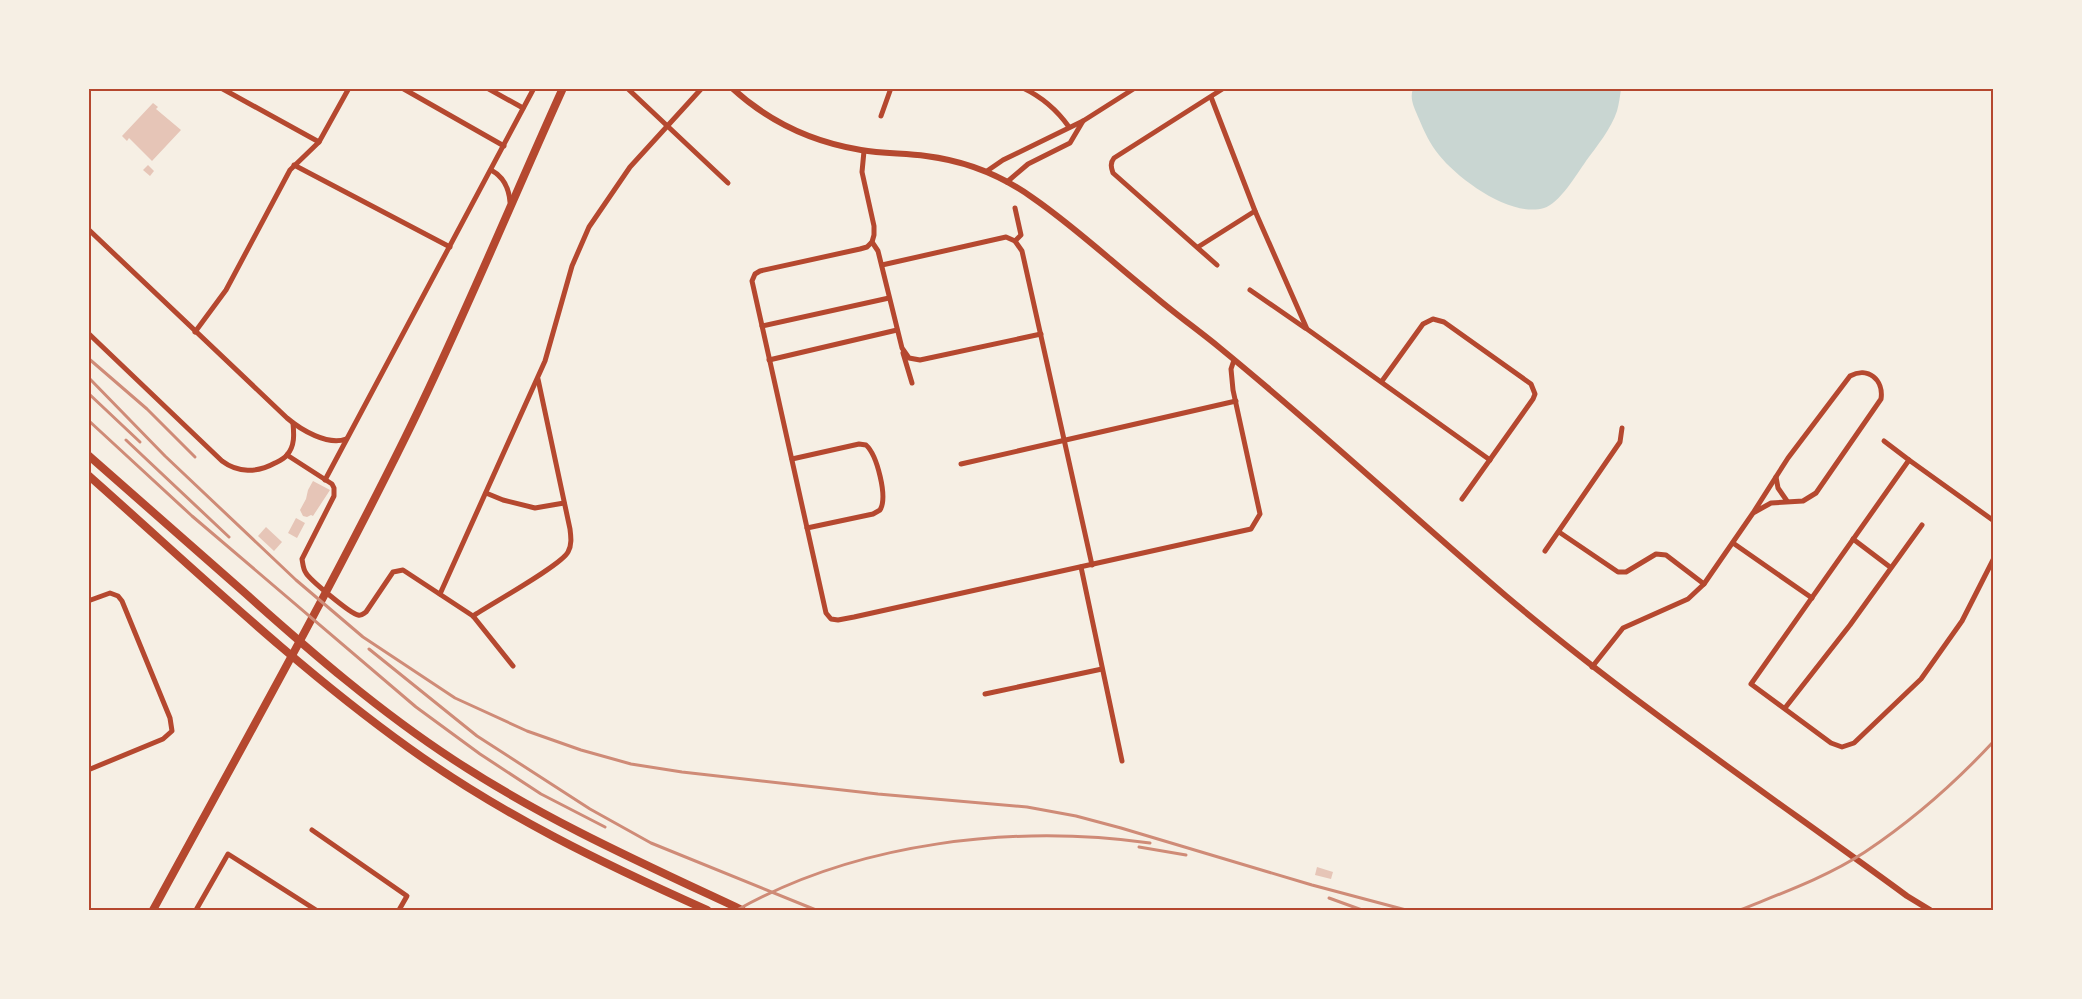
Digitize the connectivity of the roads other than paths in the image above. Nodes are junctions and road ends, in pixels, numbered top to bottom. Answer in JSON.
{"nodes":[{"id":1,"x":221,"y":88,"type":"edge"},
{"id":2,"x":349,"y":88,"type":"edge"},
{"id":3,"x":402,"y":88,"type":"edge"},
{"id":4,"x":488,"y":88,"type":"edge"},
{"id":5,"x":534,"y":88,"type":"edge"},
{"id":6,"x":563,"y":88,"type":"edge"},
{"id":7,"x":627,"y":88,"type":"edge"},
{"id":8,"x":702,"y":88,"type":"edge"},
{"id":9,"x":732,"y":88,"type":"edge"},
{"id":10,"x":891,"y":88,"type":"edge"},
{"id":11,"x":1023,"y":88,"type":"edge"},
{"id":12,"x":1135,"y":88,"type":"edge"},
{"id":13,"x":1224,"y":88,"type":"edge"},
{"id":14,"x":1035,"y":91,"type":"edge"},
{"id":15,"x":1211,"y":97,"type":"junction"},
{"id":16,"x":524,"y":108,"type":"junction"},
{"id":17,"x":880,"y":116,"type":"dead end"},
{"id":18,"x":1083,"y":121,"type":"junction"},
{"id":19,"x":668,"y":125,"type":"junction"},
{"id":20,"x":1069,"y":127,"type":"junction"},
{"id":21,"x":320,"y":142,"type":"junction"},
{"id":22,"x":504,"y":146,"type":"junction"},
{"id":23,"x":864,"y":151,"type":"junction"},
{"id":24,"x":294,"y":165,"type":"junction"},
{"id":25,"x":491,"y":170,"type":"junction"},
{"id":26,"x":987,"y":171,"type":"junction"},
{"id":27,"x":1007,"y":182,"type":"junction"},
{"id":28,"x":728,"y":183,"type":"dead end"},
{"id":29,"x":510,"y":208,"type":"junction"},
{"id":30,"x":1015,"y":208,"type":"dead end"},
{"id":31,"x":1255,"y":211,"type":"junction"},
{"id":32,"x":88,"y":229,"type":"edge"},
{"id":33,"x":1015,"y":241,"type":"junction"},
{"id":34,"x":872,"y":242,"type":"junction"},
{"id":35,"x":450,"y":247,"type":"junction"},
{"id":36,"x":1198,"y":248,"type":"junction"},
{"id":37,"x":882,"y":265,"type":"junction"},
{"id":38,"x":1217,"y":265,"type":"dead end"},
{"id":39,"x":1250,"y":290,"type":"dead end"},
{"id":40,"x":889,"y":298,"type":"junction"},
{"id":41,"x":762,"y":326,"type":"junction"},
{"id":42,"x":1306,"y":329,"type":"junction"},
{"id":43,"x":897,"y":330,"type":"junction"},
{"id":44,"x":195,"y":332,"type":"junction"},
{"id":45,"x":88,"y":333,"type":"edge"},
{"id":46,"x":1041,"y":334,"type":"junction"},
{"id":47,"x":902,"y":348,"type":"junction"},
{"id":48,"x":770,"y":360,"type":"junction"},
{"id":49,"x":1234,"y":360,"type":"junction"},
{"id":50,"x":537,"y":378,"type":"junction"},
{"id":51,"x":1382,"y":381,"type":"junction"},
{"id":52,"x":912,"y":383,"type":"dead end"},
{"id":53,"x":1236,"y":401,"type":"junction"},
{"id":54,"x":293,"y":423,"type":"junction"},
{"id":55,"x":1622,"y":428,"type":"dead end"},
{"id":56,"x":348,"y":438,"type":"junction"},
{"id":57,"x":1064,"y":440,"type":"junction"},
{"id":58,"x":1884,"y":441,"type":"dead end"},
{"id":59,"x":88,"y":455,"type":"edge"},
{"id":60,"x":287,"y":455,"type":"junction"},
{"id":61,"x":792,"y":459,"type":"junction"},
{"id":62,"x":1491,"y":460,"type":"junction"},
{"id":63,"x":1909,"y":460,"type":"junction"},
{"id":64,"x":961,"y":464,"type":"dead end"},
{"id":65,"x":1776,"y":475,"type":"junction"},
{"id":66,"x":88,"y":476,"type":"edge"},
{"id":67,"x":326,"y":480,"type":"junction"},
{"id":68,"x":486,"y":493,"type":"junction"},
{"id":69,"x":1462,"y":499,"type":"dead end"},
{"id":70,"x":1787,"y":501,"type":"junction"},
{"id":71,"x":564,"y":503,"type":"junction"},
{"id":72,"x":1753,"y":513,"type":"junction"},
{"id":73,"x":1994,"y":521,"type":"edge"},
{"id":74,"x":1922,"y":525,"type":"dead end"},
{"id":75,"x":807,"y":528,"type":"junction"},
{"id":76,"x":1559,"y":532,"type":"junction"},
{"id":77,"x":1853,"y":539,"type":"junction"},
{"id":78,"x":1733,"y":543,"type":"junction"},
{"id":79,"x":1545,"y":551,"type":"dead end"},
{"id":80,"x":1994,"y":558,"type":"edge"},
{"id":81,"x":1092,"y":565,"type":"junction"},
{"id":82,"x":1081,"y":567,"type":"junction"},
{"id":83,"x":1890,"y":567,"type":"junction"},
{"id":84,"x":1704,"y":584,"type":"junction"},
{"id":85,"x":440,"y":594,"type":"junction"},
{"id":86,"x":1812,"y":598,"type":"junction"},
{"id":87,"x":88,"y":601,"type":"edge"},
{"id":88,"x":473,"y":616,"type":"junction"},
{"id":89,"x":513,"y":666,"type":"dead end"},
{"id":90,"x":1592,"y":666,"type":"junction"},
{"id":91,"x":1102,"y":669,"type":"junction"},
{"id":92,"x":985,"y":694,"type":"dead end"},
{"id":93,"x":1785,"y":708,"type":"junction"},
{"id":94,"x":1122,"y":761,"type":"dead end"},
{"id":95,"x":88,"y":770,"type":"edge"},
{"id":96,"x":312,"y":830,"type":"dead end"},
{"id":97,"x":153,"y":910,"type":"edge"},
{"id":98,"x":196,"y":910,"type":"edge"},
{"id":99,"x":316,"y":910,"type":"edge"},
{"id":100,"x":399,"y":910,"type":"edge"},
{"id":101,"x":708,"y":910,"type":"edge"},
{"id":102,"x":742,"y":910,"type":"edge"},
{"id":103,"x":1930,"y":910,"type":"edge"}],
"edges":[{"from":1,"to":21,"type":"street"},
{"from":2,"to":21,"type":"street"},
{"from":3,"to":22,"type":"street"},
{"from":4,"to":16,"type":"street"},
{"from":5,"to":16,"type":"street"},
{"from":6,"to":29,"type":"main road"},
{"from":7,"to":19,"type":"street"},
{"from":8,"to":19,"type":"street"},
{"from":9,"to":23,"type":"street"},
{"from":10,"to":17,"type":"street"},
{"from":11,"to":14,"type":"street"},
{"from":12,"to":18,"type":"street"},
{"from":13,"to":15,"type":"street"},
{"from":14,"to":20,"type":"street"},
{"from":15,"to":31,"type":"street"},
{"from":15,"to":36,"type":"street"},
{"from":16,"to":22,"type":"street"},
{"from":18,"to":20,"type":"street"},
{"from":18,"to":27,"type":"street"},
{"from":19,"to":28,"type":"street"},
{"from":19,"to":50,"type":"street"},
{"from":20,"to":26,"type":"street"},
{"from":21,"to":24,"type":"street"},
{"from":22,"to":25,"type":"street"},
{"from":23,"to":26,"type":"street"},
{"from":23,"to":34,"type":"street"},
{"from":24,"to":35,"type":"street"},
{"from":24,"to":44,"type":"street"},
{"from":25,"to":29,"type":"street"},
{"from":25,"to":35,"type":"street"},
{"from":26,"to":27,"type":"street"},
{"from":27,"to":49,"type":"street"},
{"from":29,"to":97,"type":"main road"},
{"from":30,"to":33,"type":"street"},
{"from":31,"to":36,"type":"street"},
{"from":31,"to":42,"type":"street"},
{"from":32,"to":44,"type":"street"},
{"from":33,"to":37,"type":"street"},
{"from":33,"to":46,"type":"street"},
{"from":34,"to":37,"type":"street"},
{"from":34,"to":41,"type":"street"},
{"from":35,"to":56,"type":"street"},
{"from":36,"to":38,"type":"street"},
{"from":37,"to":40,"type":"street"},
{"from":39,"to":42,"type":"street"},
{"from":40,"to":41,"type":"street"},
{"from":40,"to":43,"type":"street"},
{"from":41,"to":48,"type":"street"},
{"from":42,"to":51,"type":"street"},
{"from":43,"to":47,"type":"street"},
{"from":43,"to":48,"type":"street"},
{"from":44,"to":54,"type":"street"},
{"from":45,"to":60,"type":"street"},
{"from":46,"to":47,"type":"street"},
{"from":46,"to":57,"type":"street"},
{"from":47,"to":52,"type":"street"},
{"from":48,"to":61,"type":"street"},
{"from":49,"to":53,"type":"street"},
{"from":49,"to":90,"type":"street"},
{"from":50,"to":68,"type":"street"},
{"from":50,"to":71,"type":"street"},
{"from":51,"to":62,"type":"street"},
{"from":51,"to":62,"type":"street"},
{"from":53,"to":57,"type":"street"},
{"from":53,"to":81,"type":"street"},
{"from":54,"to":56,"type":"street"},
{"from":54,"to":60,"type":"street"},
{"from":55,"to":76,"type":"street"},
{"from":56,"to":67,"type":"street"},
{"from":57,"to":64,"type":"street"},
{"from":57,"to":81,"type":"street"},
{"from":58,"to":63,"type":"street"},
{"from":59,"to":102,"type":"highway"},
{"from":60,"to":67,"type":"street"},
{"from":61,"to":75,"type":"street"},
{"from":61,"to":75,"type":"street"},
{"from":62,"to":69,"type":"street"},
{"from":63,"to":73,"type":"street"},
{"from":63,"to":77,"type":"street"},
{"from":65,"to":70,"type":"street"},
{"from":65,"to":70,"type":"street"},
{"from":65,"to":72,"type":"street"},
{"from":66,"to":101,"type":"highway"},
{"from":67,"to":85,"type":"street"},
{"from":68,"to":71,"type":"street"},
{"from":68,"to":85,"type":"street"},
{"from":70,"to":72,"type":"street"},
{"from":71,"to":88,"type":"street"},
{"from":72,"to":78,"type":"street"},
{"from":74,"to":83,"type":"street"},
{"from":75,"to":82,"type":"street"},
{"from":76,"to":79,"type":"street"},
{"from":76,"to":84,"type":"street"},
{"from":77,"to":83,"type":"street"},
{"from":77,"to":86,"type":"street"},
{"from":78,"to":84,"type":"street"},
{"from":78,"to":86,"type":"street"},
{"from":80,"to":93,"type":"street"},
{"from":81,"to":82,"type":"street"},
{"from":82,"to":91,"type":"street"},
{"from":83,"to":93,"type":"street"},
{"from":84,"to":90,"type":"street"},
{"from":85,"to":88,"type":"street"},
{"from":86,"to":93,"type":"street"},
{"from":87,"to":95,"type":"street"},
{"from":88,"to":89,"type":"street"},
{"from":90,"to":103,"type":"street"},
{"from":91,"to":92,"type":"street"},
{"from":91,"to":94,"type":"street"},
{"from":96,"to":100,"type":"street"},
{"from":98,"to":99,"type":"street"}]}
